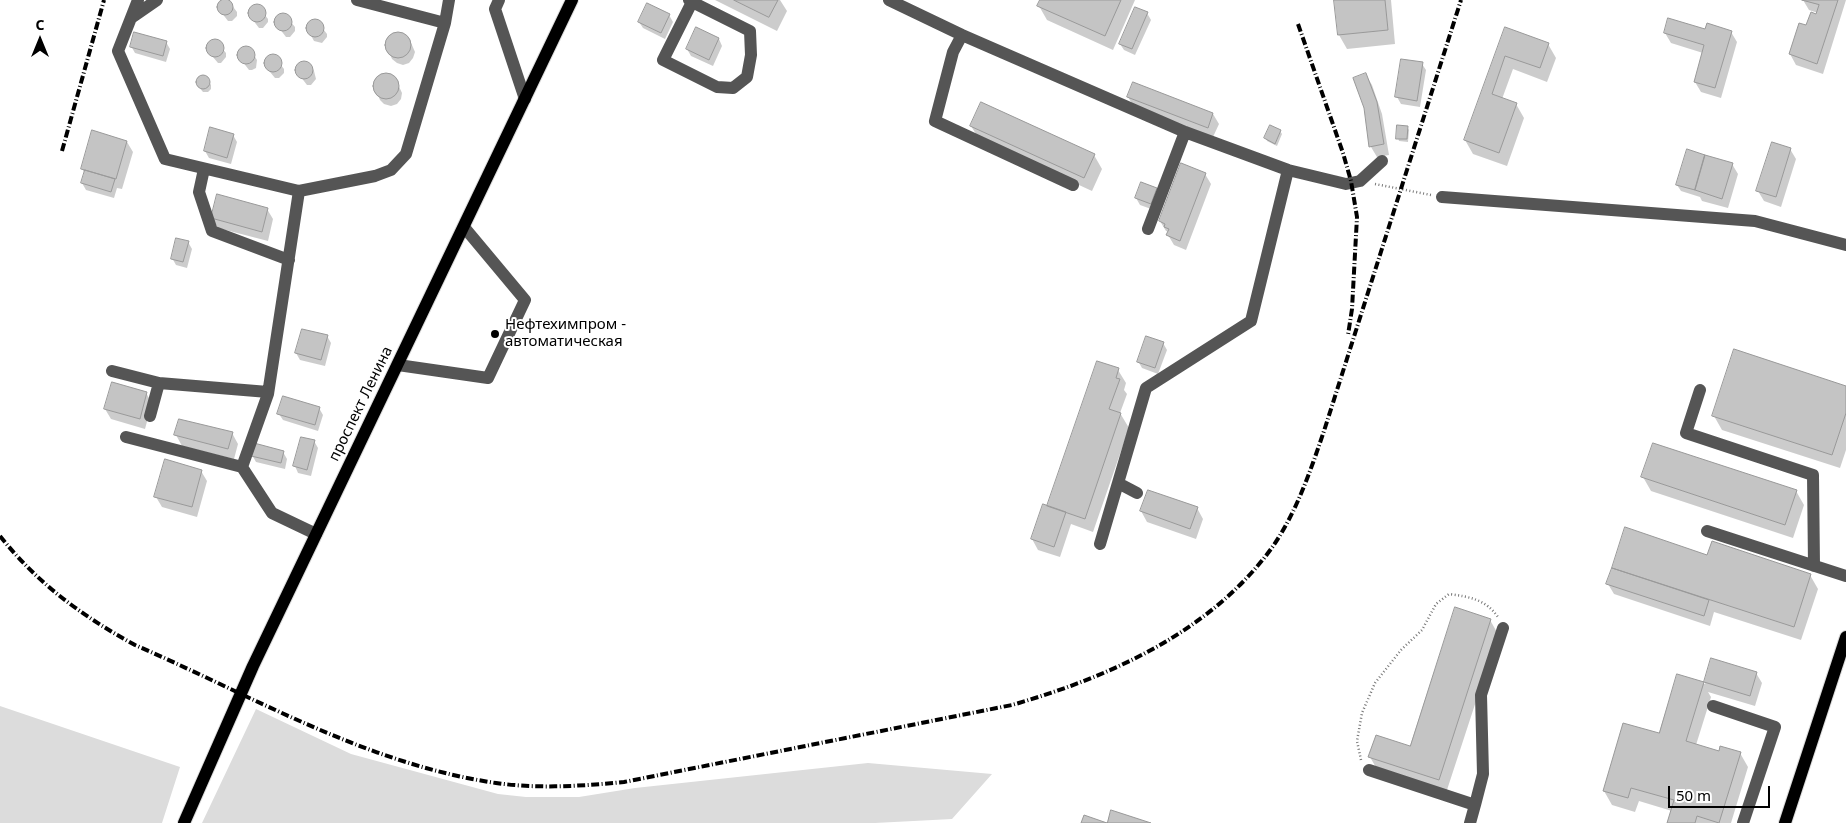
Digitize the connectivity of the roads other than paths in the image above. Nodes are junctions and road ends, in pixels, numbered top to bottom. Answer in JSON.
{"nodes":[{"id":1,"x":138,"y":0,"type":"edge"},
{"id":2,"x":157,"y":0,"type":"edge"},
{"id":3,"x":357,"y":0,"type":"edge"},
{"id":4,"x":449,"y":0,"type":"edge"},
{"id":5,"x":499,"y":0,"type":"edge"},
{"id":6,"x":572,"y":0,"type":"edge"},
{"id":7,"x":889,"y":0,"type":"edge"},
{"id":8,"x":691,"y":1,"type":"edge"},
{"id":9,"x":131,"y":18,"type":"junction"},
{"id":10,"x":445,"y":23,"type":"junction"},
{"id":11,"x":962,"y":35,"type":"junction"},
{"id":12,"x":525,"y":100,"type":"junction"},
{"id":13,"x":1185,"y":132,"type":"junction"},
{"id":14,"x":1382,"y":160,"type":"dead end"},
{"id":15,"x":204,"y":169,"type":"junction"},
{"id":16,"x":1288,"y":170,"type":"junction"},
{"id":17,"x":1073,"y":185,"type":"dead end"},
{"id":18,"x":299,"y":191,"type":"junction"},
{"id":19,"x":1442,"y":197,"type":"road end"},
{"id":20,"x":464,"y":227,"type":"junction"},
{"id":21,"x":1148,"y":230,"type":"dead end"},
{"id":22,"x":1846,"y":245,"type":"edge"},
{"id":23,"x":288,"y":260,"type":"junction"},
{"id":24,"x":398,"y":365,"type":"junction"},
{"id":25,"x":112,"y":370,"type":"dead end"},
{"id":26,"x":159,"y":383,"type":"junction"},
{"id":27,"x":1700,"y":390,"type":"dead end"},
{"id":28,"x":268,"y":392,"type":"junction"},
{"id":29,"x":150,"y":416,"type":"dead end"},
{"id":30,"x":126,"y":437,"type":"dead end"},
{"id":31,"x":242,"y":467,"type":"junction"},
{"id":32,"x":1118,"y":483,"type":"junction"},
{"id":33,"x":1138,"y":492,"type":"dead end"},
{"id":34,"x":1707,"y":531,"type":"dead end"},
{"id":35,"x":316,"y":534,"type":"junction"},
{"id":36,"x":1100,"y":544,"type":"dead end"},
{"id":37,"x":1814,"y":566,"type":"junction"},
{"id":38,"x":1846,"y":576,"type":"edge"},
{"id":39,"x":1503,"y":628,"type":"road end"},
{"id":40,"x":1846,"y":637,"type":"edge"},
{"id":41,"x":1713,"y":706,"type":"dead end"},
{"id":42,"x":1368,"y":770,"type":"road end"},
{"id":43,"x":1475,"y":805,"type":"junction"},
{"id":44,"x":184,"y":823,"type":"edge"},
{"id":45,"x":1470,"y":823,"type":"edge"},
{"id":46,"x":1743,"y":823,"type":"edge"},
{"id":47,"x":1785,"y":823,"type":"edge"}],
"edges":[{"from":1,"to":9,"type":"street"},
{"from":2,"to":9,"type":"street"},
{"from":3,"to":10,"type":"street"},
{"from":4,"to":10,"type":"street"},
{"from":5,"to":12,"type":"street"},
{"from":6,"to":12,"type":"main road","name":"проспект Ленина"},
{"from":7,"to":11,"type":"street"},
{"from":8,"to":8,"type":"street"},
{"from":9,"to":15,"type":"street"},
{"from":10,"to":18,"type":"street"},
{"from":11,"to":13,"type":"street"},
{"from":11,"to":17,"type":"street"},
{"from":12,"to":20,"type":"main road","name":"проспект Ленина"},
{"from":13,"to":16,"type":"street"},
{"from":13,"to":21,"type":"street"},
{"from":14,"to":16,"type":"street"},
{"from":15,"to":18,"type":"street"},
{"from":15,"to":23,"type":"street"},
{"from":16,"to":32,"type":"street"},
{"from":18,"to":23,"type":"street"},
{"from":19,"to":22,"type":"street"},
{"from":20,"to":24,"type":"main road","name":"проспект Ленина"},
{"from":20,"to":24,"type":"street"},
{"from":23,"to":28,"type":"street"},
{"from":24,"to":35,"type":"main road","name":"проспект Ленина"},
{"from":25,"to":26,"type":"street"},
{"from":26,"to":28,"type":"street"},
{"from":26,"to":29,"type":"street"},
{"from":27,"to":37,"type":"street"},
{"from":28,"to":31,"type":"street"},
{"from":30,"to":31,"type":"street"},
{"from":31,"to":35,"type":"street"},
{"from":32,"to":33,"type":"street"},
{"from":32,"to":36,"type":"street"},
{"from":34,"to":37,"type":"street"},
{"from":35,"to":44,"type":"main road","name":"проспект Ленина"},
{"from":37,"to":38,"type":"street"},
{"from":39,"to":43,"type":"street"},
{"from":40,"to":47,"type":"main road"},
{"from":41,"to":46,"type":"street"},
{"from":42,"to":43,"type":"street"},
{"from":43,"to":45,"type":"street"}]}
